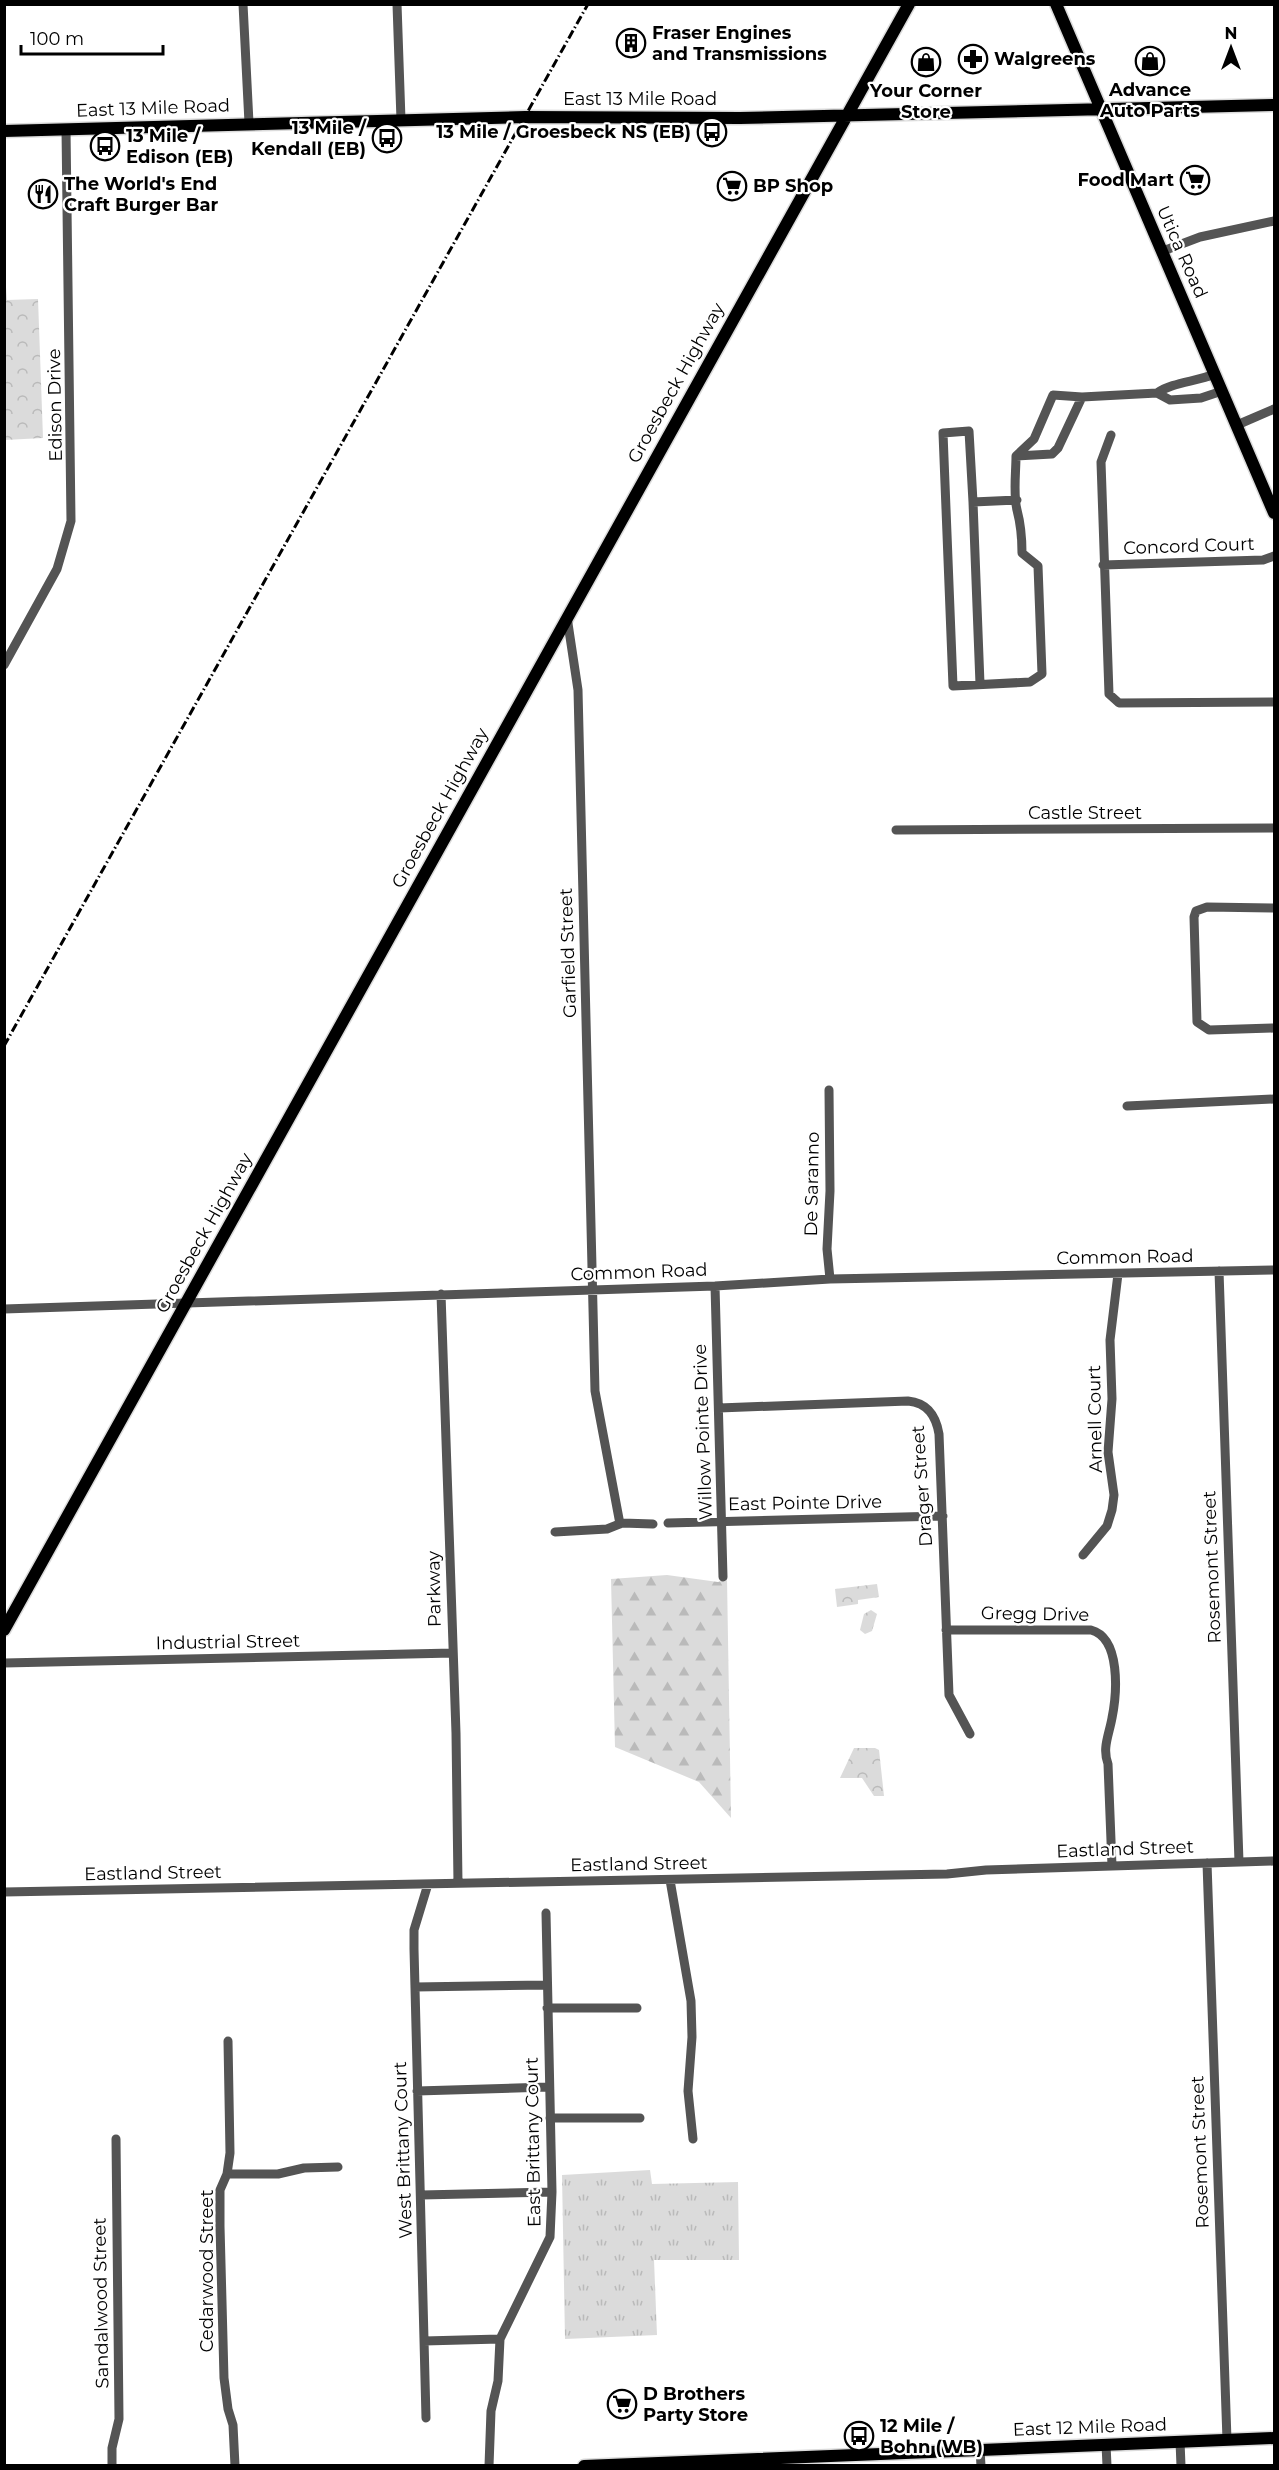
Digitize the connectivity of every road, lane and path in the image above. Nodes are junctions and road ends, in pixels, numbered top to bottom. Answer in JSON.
{"nodes":[{"id":1,"x":243,"y":4,"type":"edge"},
{"id":2,"x":397,"y":4,"type":"edge"},
{"id":3,"x":909,"y":4,"type":"edge"},
{"id":4,"x":1056,"y":4,"type":"edge"},
{"id":5,"x":1275,"y":105,"type":"edge"},
{"id":6,"x":1099,"y":109,"type":"junction"},
{"id":7,"x":846,"y":115,"type":"junction"},
{"id":8,"x":401,"y":120,"type":"junction"},
{"id":9,"x":249,"y":123,"type":"junction"},
{"id":10,"x":66,"y":129,"type":"junction"},
{"id":11,"x":4,"y":131,"type":"edge"},
{"id":12,"x":1275,"y":221,"type":"edge"},
{"id":13,"x":1163,"y":251,"type":"junction"},
{"id":14,"x":1215,"y":375,"type":"junction"},
{"id":15,"x":1222,"y":391,"type":"junction"},
{"id":16,"x":1157,"y":393,"type":"junction"},
{"id":17,"x":1082,"y":397,"type":"junction"},
{"id":18,"x":1275,"y":409,"type":"edge"},
{"id":19,"x":1237,"y":425,"type":"junction"},
{"id":20,"x":1111,"y":435,"type":"dead end"},
{"id":21,"x":1016,"y":456,"type":"junction"},
{"id":22,"x":1017,"y":500,"type":"junction"},
{"id":23,"x":973,"y":502,"type":"junction"},
{"id":24,"x":1275,"y":513,"type":"edge"},
{"id":25,"x":1275,"y":556,"type":"edge"},
{"id":26,"x":1103,"y":565,"type":"junction"},
{"id":27,"x":567,"y":617,"type":"junction"},
{"id":28,"x":4,"y":665,"type":"edge"},
{"id":29,"x":980,"y":684,"type":"junction"},
{"id":30,"x":1275,"y":702,"type":"edge"},
{"id":31,"x":1275,"y":828,"type":"edge"},
{"id":32,"x":896,"y":830,"type":"dead end"},
{"id":33,"x":1275,"y":908,"type":"edge"},
{"id":34,"x":1275,"y":1028,"type":"edge"},
{"id":35,"x":829,"y":1090,"type":"dead end"},
{"id":36,"x":1275,"y":1099,"type":"edge"},
{"id":37,"x":1127,"y":1106,"type":"dead end"},
{"id":38,"x":1275,"y":1270,"type":"edge"},
{"id":39,"x":1219,"y":1271,"type":"junction"},
{"id":40,"x":1118,"y":1274,"type":"junction"},
{"id":41,"x":830,"y":1279,"type":"junction"},
{"id":42,"x":715,"y":1286,"type":"junction"},
{"id":43,"x":594,"y":1289,"type":"junction"},
{"id":44,"x":441,"y":1294,"type":"junction"},
{"id":45,"x":186,"y":1303,"type":"junction"},
{"id":46,"x":4,"y":1309,"type":"edge"},
{"id":47,"x":718,"y":1408,"type":"junction"},
{"id":48,"x":942,"y":1516,"type":"junction"},
{"id":49,"x":722,"y":1522,"type":"junction"},
{"id":50,"x":668,"y":1523,"type":"dead end"},
{"id":51,"x":620,"y":1524,"type":"junction"},
{"id":52,"x":653,"y":1524,"type":"dead end"},
{"id":53,"x":555,"y":1532,"type":"dead end"},
{"id":54,"x":1083,"y":1555,"type":"dead end"},
{"id":55,"x":723,"y":1577,"type":"dead end"},
{"id":56,"x":4,"y":1630,"type":"edge"},
{"id":57,"x":946,"y":1630,"type":"junction"},
{"id":58,"x":453,"y":1653,"type":"junction"},
{"id":59,"x":4,"y":1663,"type":"edge"},
{"id":60,"x":970,"y":1734,"type":"dead end"},
{"id":61,"x":1275,"y":1861,"type":"edge"},
{"id":62,"x":1239,"y":1862,"type":"junction"},
{"id":63,"x":1207,"y":1863,"type":"junction"},
{"id":64,"x":1112,"y":1866,"type":"junction"},
{"id":65,"x":670,"y":1880,"type":"junction"},
{"id":66,"x":458,"y":1883,"type":"junction"},
{"id":67,"x":428,"y":1884,"type":"junction"},
{"id":68,"x":4,"y":1892,"type":"edge"},
{"id":69,"x":546,"y":1913,"type":"dead end"},
{"id":70,"x":547,"y":1985,"type":"junction"},
{"id":71,"x":415,"y":1987,"type":"junction"},
{"id":72,"x":547,"y":2008,"type":"junction"},
{"id":73,"x":637,"y":2008,"type":"dead end"},
{"id":74,"x":228,"y":2041,"type":"dead end"},
{"id":75,"x":548,"y":2087,"type":"junction"},
{"id":76,"x":417,"y":2091,"type":"junction"},
{"id":77,"x":550,"y":2118,"type":"junction"},
{"id":78,"x":640,"y":2118,"type":"dead end"},
{"id":79,"x":116,"y":2139,"type":"dead end"},
{"id":80,"x":693,"y":2139,"type":"dead end"},
{"id":81,"x":339,"y":2167,"type":"dead end"},
{"id":82,"x":227,"y":2174,"type":"junction"},
{"id":83,"x":552,"y":2192,"type":"junction"},
{"id":84,"x":421,"y":2195,"type":"junction"},
{"id":85,"x":500,"y":2338,"type":"junction"},
{"id":86,"x":424,"y":2341,"type":"junction"},
{"id":87,"x":426,"y":2418,"type":"dead end"},
{"id":88,"x":1275,"y":2438,"type":"edge"},
{"id":89,"x":1227,"y":2440,"type":"junction"},
{"id":90,"x":1180,"y":2441,"type":"junction"},
{"id":91,"x":1106,"y":2444,"type":"junction"},
{"id":92,"x":980,"y":2449,"type":"junction"},
{"id":93,"x":884,"y":2459,"type":"edge"},
{"id":94,"x":774,"y":2462,"type":"edge"},
{"id":95,"x":657,"y":2464,"type":"edge"},
{"id":96,"x":112,"y":2466,"type":"edge"},
{"id":97,"x":235,"y":2466,"type":"edge"},
{"id":98,"x":489,"y":2466,"type":"edge"},
{"id":99,"x":584,"y":2466,"type":"edge"},
{"id":100,"x":981,"y":2466,"type":"edge"},
{"id":101,"x":1107,"y":2466,"type":"edge"},
{"id":102,"x":1181,"y":2466,"type":"edge"}],
"edges":[{"from":1,"to":9,"type":"street"},
{"from":2,"to":8,"type":"street"},
{"from":3,"to":7,"type":"main road","name":"Groesbeck Highway"},
{"from":4,"to":6,"type":"main road","name":"Utica Road"},
{"from":5,"to":6,"type":"main road","name":"East 13 Mile Road"},
{"from":6,"to":7,"type":"main road","name":"East 13 Mile Road"},
{"from":6,"to":13,"type":"main road","name":"Utica Road"},
{"from":7,"to":8,"type":"main road","name":"East 13 Mile Road"},
{"from":7,"to":27,"type":"main road","name":"Groesbeck Highway"},
{"from":8,"to":9,"type":"main road","name":"East 13 Mile Road"},
{"from":9,"to":10,"type":"main road","name":"East 13 Mile Road"},
{"from":10,"to":11,"type":"main road","name":"East 13 Mile Road"},
{"from":10,"to":28,"type":"street","name":"Edison Drive"},
{"from":12,"to":13,"type":"street"},
{"from":13,"to":14,"type":"main road","name":"Utica Road"},
{"from":14,"to":15,"type":"main road","name":"Utica Road"},
{"from":14,"to":16,"type":"street"},
{"from":15,"to":16,"type":"street"},
{"from":15,"to":19,"type":"main road","name":"Utica Road"},
{"from":16,"to":17,"type":"street"},
{"from":17,"to":21,"type":"street"},
{"from":17,"to":21,"type":"street"},
{"from":18,"to":19,"type":"street"},
{"from":19,"to":24,"type":"main road","name":"Utica Road"},
{"from":20,"to":26,"type":"street","name":"Concord Court"},
{"from":21,"to":22,"type":"street"},
{"from":22,"to":23,"type":"street"},
{"from":22,"to":29,"type":"street"},
{"from":23,"to":29,"type":"street"},
{"from":23,"to":29,"type":"street"},
{"from":25,"to":26,"type":"street","name":"Concord Court"},
{"from":26,"to":30,"type":"street","name":"Concord Court"},
{"from":27,"to":43,"type":"street","name":"Garfield Street"},
{"from":27,"to":45,"type":"main road","name":"Groesbeck Highway"},
{"from":31,"to":32,"type":"street","name":"Castle Street"},
{"from":33,"to":34,"type":"street"},
{"from":35,"to":41,"type":"street","name":"De Saranno"},
{"from":36,"to":37,"type":"street"},
{"from":38,"to":39,"type":"street","name":"Common Road"},
{"from":39,"to":40,"type":"street","name":"Common Road"},
{"from":39,"to":62,"type":"street","name":"Rosemont Street"},
{"from":40,"to":41,"type":"street","name":"Common Road"},
{"from":40,"to":54,"type":"street","name":"Arnell Court"},
{"from":41,"to":42,"type":"street","name":"Common Road"},
{"from":42,"to":43,"type":"street","name":"Common Road"},
{"from":42,"to":47,"type":"street","name":"Willow Pointe Drive"},
{"from":43,"to":44,"type":"street","name":"Common Road"},
{"from":43,"to":51,"type":"street","name":"Garfield Street"},
{"from":44,"to":45,"type":"street","name":"Common Road"},
{"from":44,"to":58,"type":"street","name":"Parkway"},
{"from":45,"to":46,"type":"street","name":"Common Road"},
{"from":45,"to":56,"type":"main road","name":"Groesbeck Highway"},
{"from":47,"to":48,"type":"street","name":"Drager Street"},
{"from":47,"to":49,"type":"street","name":"Willow Pointe Drive"},
{"from":48,"to":49,"type":"street","name":"East Pointe Drive"},
{"from":48,"to":57,"type":"street","name":"Drager Street"},
{"from":49,"to":50,"type":"street","name":"East Pointe Drive"},
{"from":49,"to":55,"type":"street","name":"Willow Pointe Drive"},
{"from":51,"to":52,"type":"street"},
{"from":51,"to":53,"type":"street"},
{"from":57,"to":60,"type":"street","name":"Drager Street"},
{"from":57,"to":64,"type":"street","name":"Gregg Drive"},
{"from":58,"to":59,"type":"street","name":"Industrial Street"},
{"from":58,"to":66,"type":"street","name":"Parkway"},
{"from":61,"to":62,"type":"street","name":"Eastland Street"},
{"from":62,"to":63,"type":"street","name":"Eastland Street"},
{"from":63,"to":64,"type":"street","name":"Eastland Street"},
{"from":63,"to":89,"type":"street","name":"Rosemont Street"},
{"from":64,"to":65,"type":"street","name":"Eastland Street"},
{"from":65,"to":66,"type":"street","name":"Eastland Street"},
{"from":65,"to":80,"type":"street"},
{"from":66,"to":67,"type":"street","name":"Eastland Street"},
{"from":67,"to":68,"type":"street","name":"Eastland Street"},
{"from":67,"to":71,"type":"street","name":"West Brittany Court"},
{"from":69,"to":70,"type":"street","name":"East Brittany Court"},
{"from":70,"to":71,"type":"street"},
{"from":70,"to":72,"type":"street","name":"East Brittany Court"},
{"from":71,"to":76,"type":"street","name":"West Brittany Court"},
{"from":72,"to":73,"type":"street"},
{"from":72,"to":75,"type":"street","name":"East Brittany Court"},
{"from":74,"to":82,"type":"street","name":"Cedarwood Street"},
{"from":75,"to":76,"type":"street"},
{"from":75,"to":77,"type":"street","name":"East Brittany Court"},
{"from":76,"to":84,"type":"street","name":"West Brittany Court"},
{"from":77,"to":78,"type":"street"},
{"from":77,"to":83,"type":"street","name":"East Brittany Court"},
{"from":79,"to":96,"type":"street","name":"Sandalwood Street"},
{"from":81,"to":82,"type":"street"},
{"from":82,"to":97,"type":"street","name":"Cedarwood Street"},
{"from":83,"to":84,"type":"street"},
{"from":83,"to":85,"type":"street","name":"East Brittany Court"},
{"from":84,"to":86,"type":"street","name":"West Brittany Court"},
{"from":85,"to":86,"type":"street"},
{"from":85,"to":98,"type":"street","name":"East Brittany Court"},
{"from":86,"to":87,"type":"street","name":"West Brittany Court"},
{"from":88,"to":89,"type":"main road","name":"East 12 Mile Road"},
{"from":89,"to":90,"type":"main road","name":"East 12 Mile Road"},
{"from":90,"to":91,"type":"main road","name":"East 12 Mile Road"},
{"from":90,"to":102,"type":"street"},
{"from":91,"to":92,"type":"main road","name":"East 12 Mile Road"},
{"from":91,"to":101,"type":"street"},
{"from":92,"to":93,"type":"main road","name":"East 12 Mile Road"},
{"from":92,"to":100,"type":"street"},
{"from":93,"to":94,"type":"main road","name":"East 12 Mile Road"},
{"from":94,"to":95,"type":"main road","name":"East 12 Mile Road"},
{"from":95,"to":99,"type":"main road","name":"East 12 Mile Road"}]}
